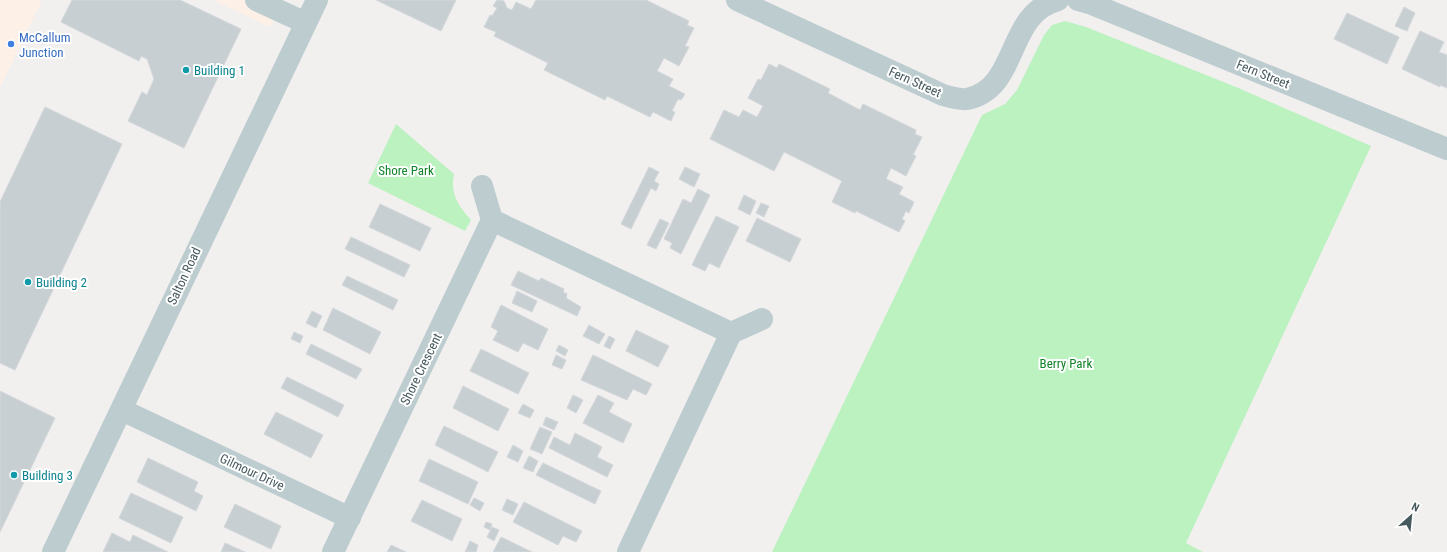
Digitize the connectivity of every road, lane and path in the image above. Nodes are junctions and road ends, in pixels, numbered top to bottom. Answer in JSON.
{"nodes":[{"id":1,"x":256,"y":0,"type":"edge"},
{"id":2,"x":317,"y":0,"type":"edge"},
{"id":3,"x":737,"y":0,"type":"edge"},
{"id":4,"x":1058,"y":0,"type":"edge"},
{"id":5,"x":1078,"y":0,"type":"edge"},
{"id":6,"x":306,"y":23,"type":"junction"},
{"id":7,"x":1447,"y":149,"type":"edge"},
{"id":8,"x":482,"y":186,"type":"dead end"},
{"id":9,"x":492,"y":220,"type":"junction"},
{"id":10,"x":762,"y":319,"type":"dead end"},
{"id":11,"x":731,"y":333,"type":"junction"},
{"id":12,"x":122,"y":410,"type":"junction"},
{"id":13,"x":350,"y":518,"type":"junction"},
{"id":14,"x":53,"y":552,"type":"edge"},
{"id":15,"x":334,"y":552,"type":"edge"},
{"id":16,"x":628,"y":552,"type":"edge"}],
"edges":[{"from":1,"to":6,"type":"street"},
{"from":2,"to":6,"type":"street","name":"Salton Road"},
{"from":3,"to":4,"type":"street","name":"Fern Street"},
{"from":5,"to":7,"type":"street","name":"Fern Street"},
{"from":6,"to":12,"type":"street","name":"Salton Road"},
{"from":8,"to":9,"type":"street"},
{"from":9,"to":11,"type":"street"},
{"from":9,"to":13,"type":"street","name":"Shore Crescent"},
{"from":10,"to":11,"type":"street"},
{"from":11,"to":16,"type":"street"},
{"from":12,"to":13,"type":"street","name":"Gilmour Drive"},
{"from":12,"to":14,"type":"street","name":"Salton Road"},
{"from":13,"to":15,"type":"street"}]}
